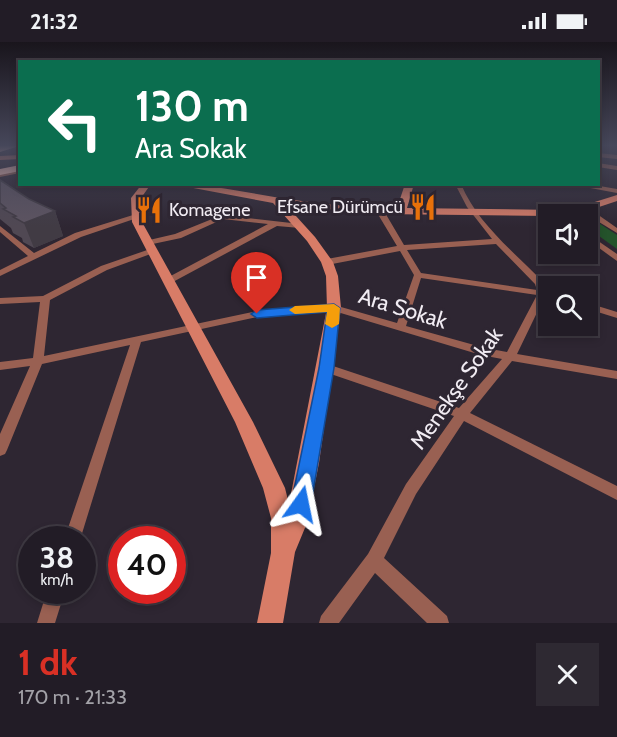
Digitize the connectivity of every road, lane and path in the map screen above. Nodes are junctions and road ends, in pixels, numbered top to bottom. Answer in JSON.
{"nodes":[{"id":1,"x":145,"y":186,"type":"edge"},
{"id":2,"x":157,"y":186,"type":"edge"},
{"id":3,"x":188,"y":186,"type":"edge"},
{"id":4,"x":409,"y":186,"type":"edge"},
{"id":5,"x":459,"y":186,"type":"edge"},
{"id":6,"x":579,"y":186,"type":"edge"},
{"id":7,"x":617,"y":197,"type":"edge"},
{"id":8,"x":276,"y":200,"type":"junction"},
{"id":9,"x":598,"y":204,"type":"edge"},
{"id":10,"x":136,"y":211,"type":"junction"},
{"id":11,"x":380,"y":211,"type":"junction"},
{"id":12,"x":401,"y":211,"type":"junction"},
{"id":13,"x":475,"y":213,"type":"junction"},
{"id":14,"x":538,"y":214,"type":"edge"},
{"id":15,"x":598,"y":218,"type":"edge"},
{"id":16,"x":276,"y":223,"type":"junction"},
{"id":17,"x":300,"y":226,"type":"junction"},
{"id":18,"x":0,"y":228,"type":"edge"},
{"id":19,"x":617,"y":231,"type":"edge"},
{"id":20,"x":499,"y":241,"type":"junction"},
{"id":21,"x":598,"y":244,"type":"edge"},
{"id":22,"x":151,"y":247,"type":"junction"},
{"id":23,"x":402,"y":248,"type":"junction"},
{"id":24,"x":34,"y":257,"type":"junction"},
{"id":25,"x":617,"y":258,"type":"edge"},
{"id":26,"x":327,"y":262,"type":"junction"},
{"id":27,"x":0,"y":273,"type":"edge"},
{"id":28,"x":418,"y":274,"type":"junction"},
{"id":29,"x":168,"y":281,"type":"junction"},
{"id":30,"x":538,"y":282,"type":"edge"},
{"id":31,"x":538,"y":292,"type":"edge"},
{"id":32,"x":45,"y":299,"type":"junction"},
{"id":33,"x":0,"y":301,"type":"edge"},
{"id":34,"x":538,"y":307,"type":"edge"},
{"id":35,"x":334,"y":308,"type":"junction"},
{"id":36,"x":598,"y":309,"type":"edge"},
{"id":37,"x":617,"y":315,"type":"edge"},
{"id":38,"x":401,"y":326,"type":"junction"},
{"id":39,"x":192,"y":327,"type":"junction"},
{"id":40,"x":136,"y":339,"type":"junction"},
{"id":41,"x":510,"y":356,"type":"junction"},
{"id":42,"x":38,"y":361,"type":"junction"},
{"id":43,"x":0,"y":366,"type":"edge"},
{"id":44,"x":326,"y":368,"type":"junction"},
{"id":45,"x":617,"y":375,"type":"edge"},
{"id":46,"x":462,"y":414,"type":"junction"},
{"id":47,"x":0,"y":450,"type":"edge"},
{"id":48,"x":617,"y":493,"type":"edge"},
{"id":49,"x":76,"y":526,"type":"edge"},
{"id":50,"x":283,"y":553,"type":"junction"},
{"id":51,"x":374,"y":560,"type":"junction"},
{"id":52,"x":52,"y":604,"type":"edge"},
{"id":53,"x":46,"y":623,"type":"edge"},
{"id":54,"x":270,"y":623,"type":"edge"},
{"id":55,"x":328,"y":623,"type":"edge"},
{"id":56,"x":440,"y":623,"type":"edge"}],
"edges":[{"from":1,"to":10,"type":"street"},
{"from":2,"to":10,"type":"street"},
{"from":3,"to":8,"type":"street"},
{"from":4,"to":12,"type":"street"},
{"from":5,"to":13,"type":"street"},
{"from":6,"to":7,"type":"street"},
{"from":7,"to":9,"type":"street"},
{"from":8,"to":11,"type":"street"},
{"from":8,"to":17,"type":"street"},
{"from":10,"to":22,"type":"street"},
{"from":10,"to":24,"type":"street"},
{"from":11,"to":12,"type":"street"},
{"from":11,"to":23,"type":"street"},
{"from":12,"to":13,"type":"street"},
{"from":13,"to":14,"type":"street"},
{"from":13,"to":20,"type":"street"},
{"from":15,"to":19,"type":"street"},
{"from":16,"to":17,"type":"street"},
{"from":16,"to":22,"type":"street"},
{"from":16,"to":29,"type":"street"},
{"from":17,"to":26,"type":"street"},
{"from":18,"to":24,"type":"street"},
{"from":20,"to":23,"type":"street"},
{"from":20,"to":30,"type":"street"},
{"from":21,"to":25,"type":"street"},
{"from":22,"to":29,"type":"street"},
{"from":22,"to":32,"type":"street"},
{"from":23,"to":26,"type":"street"},
{"from":23,"to":28,"type":"street"},
{"from":24,"to":27,"type":"street"},
{"from":26,"to":35,"type":"street"},
{"from":28,"to":31,"type":"street"},
{"from":28,"to":38,"type":"street"},
{"from":29,"to":39,"type":"street"},
{"from":32,"to":33,"type":"street"},
{"from":32,"to":42,"type":"street"},
{"from":34,"to":41,"type":"street","name":"Menekşe Sokak"},
{"from":35,"to":38,"type":"street","name":"Ara Sokak"},
{"from":35,"to":39,"type":"street","name":"Ara Sokak"},
{"from":35,"to":44,"type":"street"},
{"from":36,"to":37,"type":"street"},
{"from":38,"to":41,"type":"street","name":"Ara Sokak"},
{"from":39,"to":40,"type":"street","name":"Ara Sokak"},
{"from":39,"to":50,"type":"street"},
{"from":40,"to":42,"type":"street","name":"Ara Sokak"},
{"from":40,"to":49,"type":"street"},
{"from":41,"to":45,"type":"street","name":"Ara Sokak"},
{"from":41,"to":46,"type":"street","name":"Menekşe Sokak"},
{"from":42,"to":43,"type":"street","name":"Ara Sokak"},
{"from":42,"to":47,"type":"street"},
{"from":44,"to":46,"type":"street"},
{"from":44,"to":50,"type":"street"},
{"from":46,"to":48,"type":"street"},
{"from":46,"to":51,"type":"street","name":"Menekşe Sokak"},
{"from":50,"to":54,"type":"street"},
{"from":51,"to":55,"type":"street","name":"Menekşe Sokak"},
{"from":51,"to":56,"type":"street"},
{"from":52,"to":53,"type":"street"}]}
